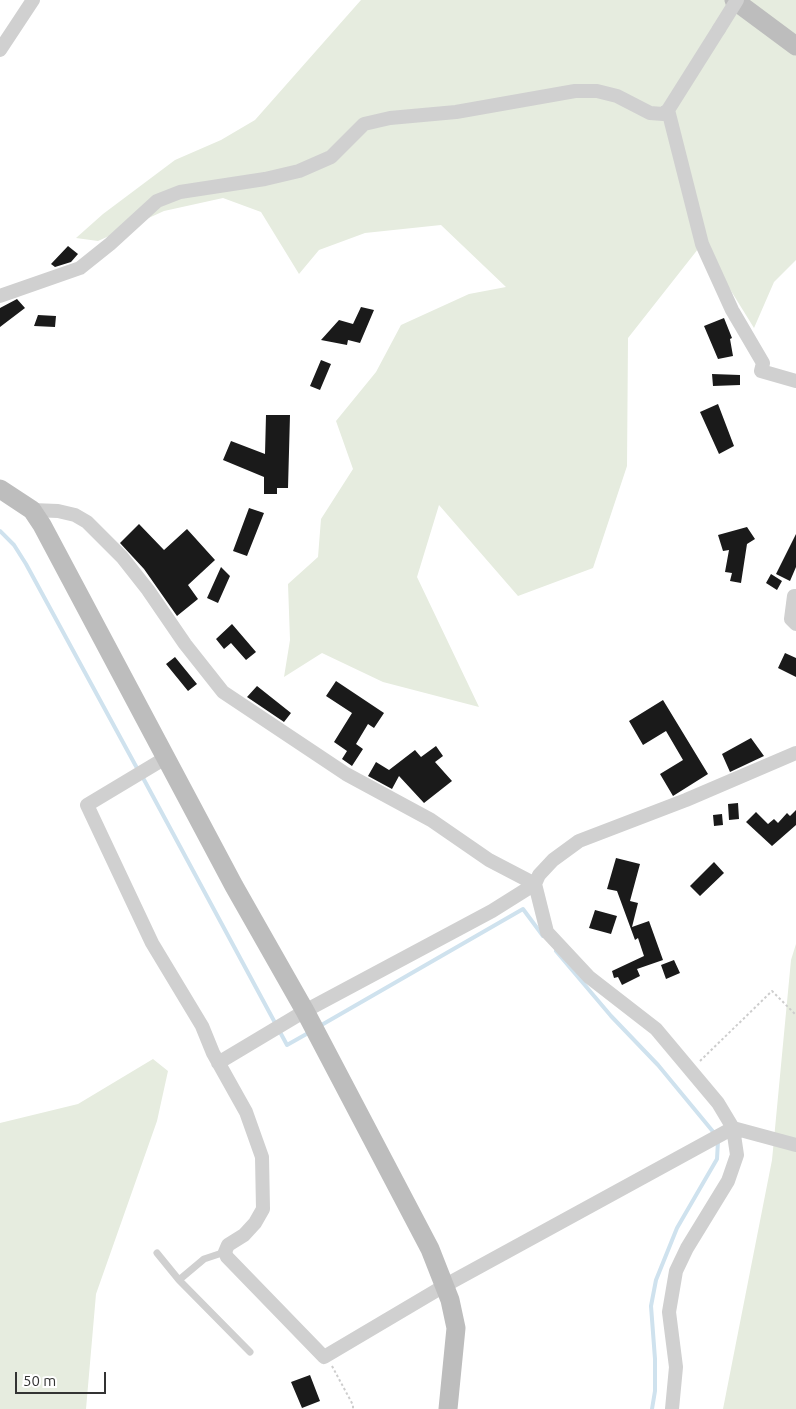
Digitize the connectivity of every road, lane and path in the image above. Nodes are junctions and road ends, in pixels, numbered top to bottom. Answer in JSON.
{"nodes":[{"id":1,"x":33,"y":0,"type":"edge"},
{"id":2,"x":735,"y":0,"type":"edge"},
{"id":3,"x":796,"y":46,"type":"edge"},
{"id":4,"x":0,"y":50,"type":"edge"},
{"id":5,"x":668,"y":110,"type":"junction"},
{"id":6,"x":0,"y":296,"type":"edge"},
{"id":7,"x":796,"y":381,"type":"edge"},
{"id":8,"x":0,"y":489,"type":"edge"},
{"id":9,"x":32,"y":510,"type":"junction"},
{"id":10,"x":796,"y":596,"type":"edge"},
{"id":11,"x":796,"y":624,"type":"edge"},
{"id":12,"x":796,"y":753,"type":"edge"},
{"id":13,"x":167,"y":757,"type":"junction"},
{"id":14,"x":535,"y":884,"type":"junction"},
{"id":15,"x":305,"y":1011,"type":"junction"},
{"id":16,"x":796,"y":1015,"type":"edge"},
{"id":17,"x":218,"y":1063,"type":"junction"},
{"id":18,"x":691,"y":1070,"type":"junction"},
{"id":19,"x":733,"y":1128,"type":"junction"},
{"id":20,"x":796,"y":1145,"type":"edge"},
{"id":21,"x":225,"y":1252,"type":"junction"},
{"id":22,"x":157,"y":1253,"type":"dead end"},
{"id":23,"x":179,"y":1280,"type":"junction"},
{"id":24,"x":444,"y":1286,"type":"junction"},
{"id":25,"x":250,"y":1352,"type":"dead end"},
{"id":26,"x":324,"y":1357,"type":"junction"},
{"id":27,"x":353,"y":1409,"type":"edge"},
{"id":28,"x":448,"y":1409,"type":"edge"},
{"id":29,"x":672,"y":1409,"type":"edge"}],
"edges":[{"from":1,"to":4,"type":"street"},
{"from":2,"to":3,"type":"street"},
{"from":2,"to":5,"type":"street","bridge":true},
{"from":5,"to":6,"type":"street"},
{"from":5,"to":7,"type":"street"},
{"from":8,"to":9,"type":"street"},
{"from":9,"to":13,"type":"street"},
{"from":9,"to":14,"type":"street"},
{"from":10,"to":11,"type":"street"},
{"from":12,"to":14,"type":"street"},
{"from":13,"to":15,"type":"street"},
{"from":13,"to":17,"type":"street"},
{"from":14,"to":15,"type":"street"},
{"from":14,"to":18,"type":"street"},
{"from":15,"to":17,"type":"street"},
{"from":15,"to":24,"type":"street"},
{"from":16,"to":18,"type":"path"},
{"from":17,"to":21,"type":"street"},
{"from":18,"to":19,"type":"street"},
{"from":19,"to":20,"type":"street"},
{"from":19,"to":24,"type":"street"},
{"from":19,"to":29,"type":"street"},
{"from":21,"to":23,"type":"lane"},
{"from":21,"to":26,"type":"street"},
{"from":22,"to":23,"type":"lane"},
{"from":23,"to":25,"type":"lane"},
{"from":24,"to":26,"type":"street"},
{"from":24,"to":28,"type":"street"},
{"from":26,"to":27,"type":"path"}]}
